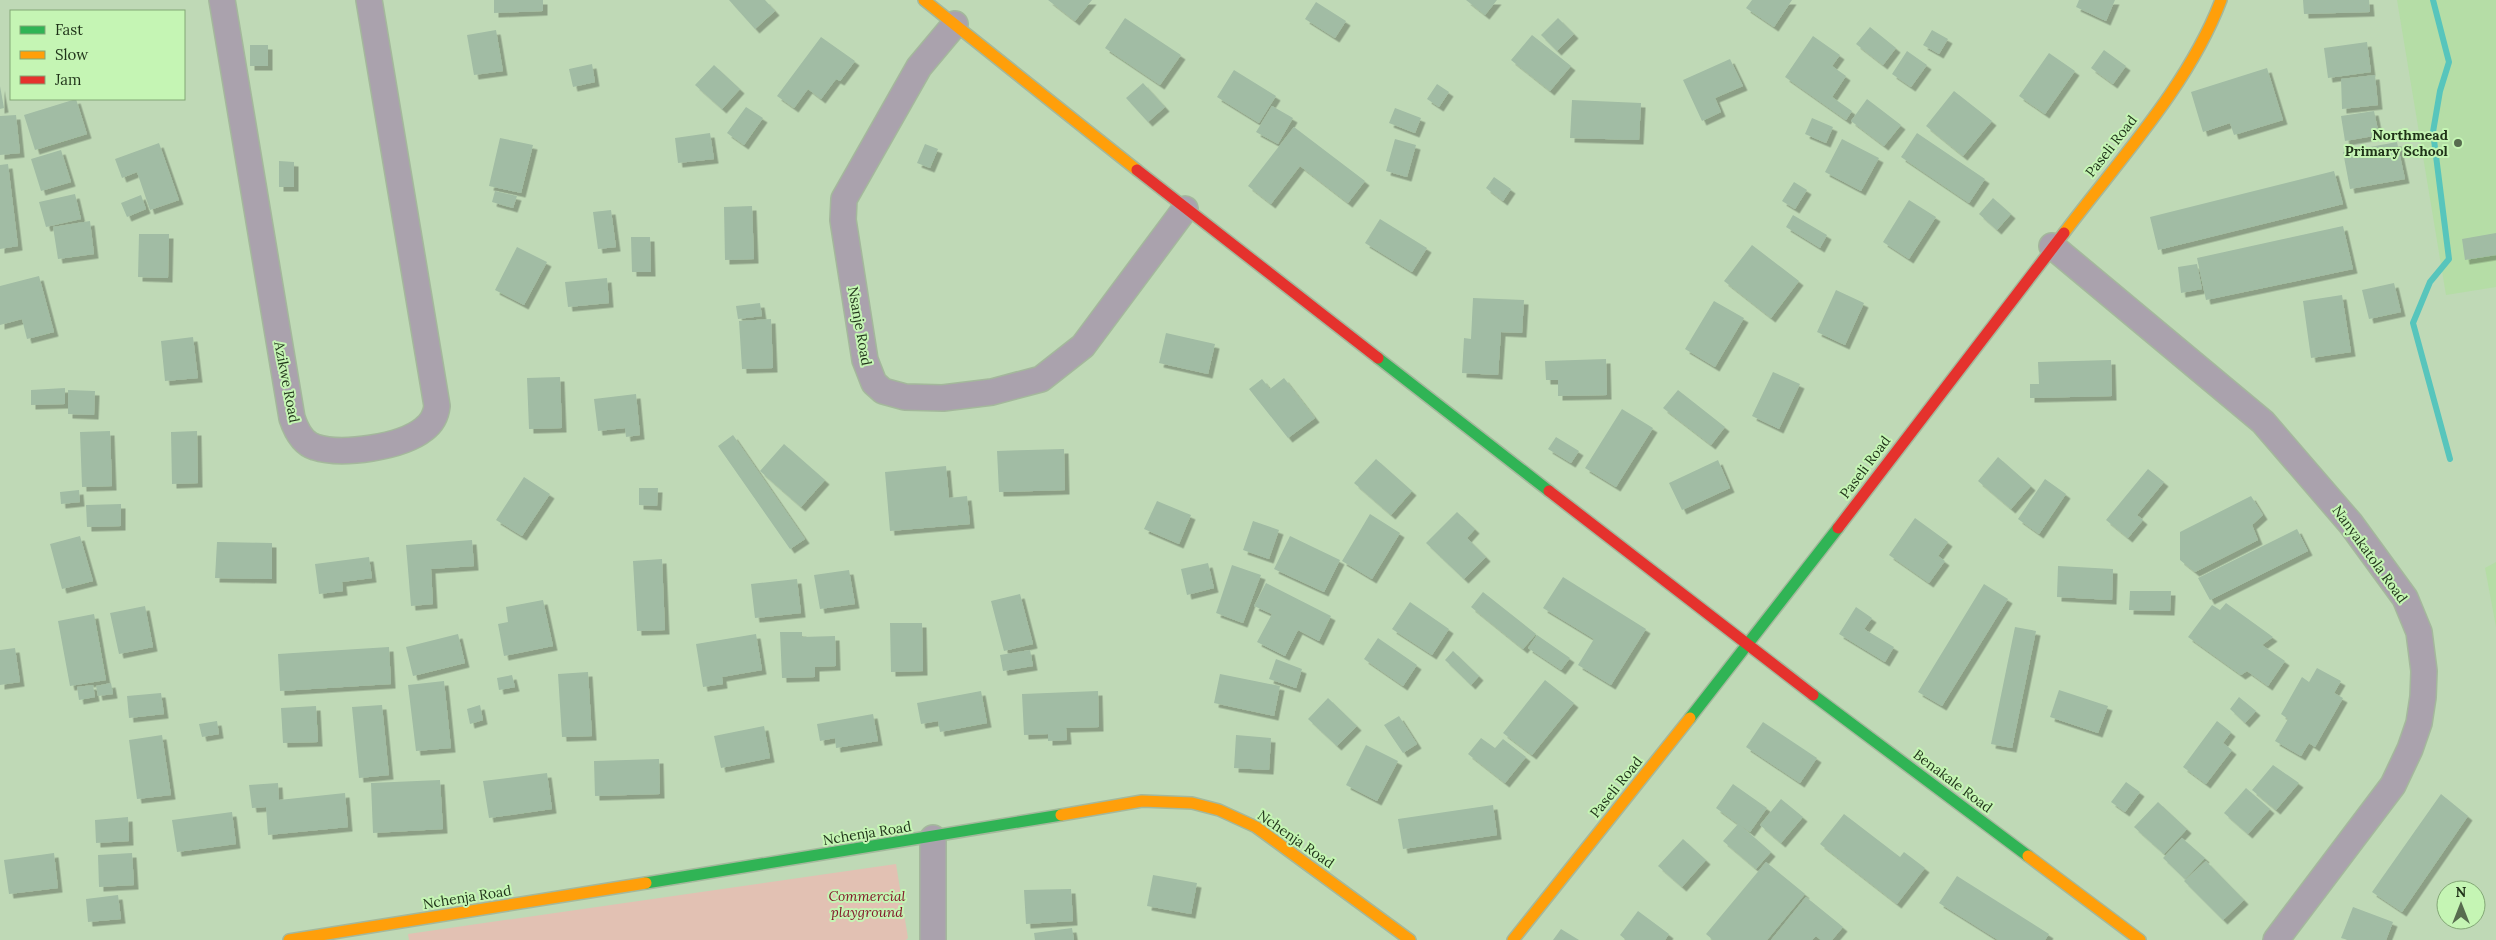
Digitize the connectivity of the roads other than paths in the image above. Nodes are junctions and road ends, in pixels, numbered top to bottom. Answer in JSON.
{"nodes":[{"id":1,"x":222,"y":0,"type":"edge"},
{"id":2,"x":369,"y":0,"type":"edge"},
{"id":3,"x":924,"y":0,"type":"edge"},
{"id":4,"x":2221,"y":0,"type":"edge"},
{"id":5,"x":955,"y":24,"type":"junction"},
{"id":6,"x":1184,"y":209,"type":"junction"},
{"id":7,"x":2052,"y":246,"type":"junction"},
{"id":8,"x":1748,"y":646,"type":"junction"},
{"id":9,"x":933,"y":838,"type":"junction"},
{"id":10,"x":376,"y":934,"type":"edge"},
{"id":11,"x":289,"y":940,"type":"edge"},
{"id":12,"x":933,"y":940,"type":"edge"},
{"id":13,"x":1410,"y":940,"type":"edge"},
{"id":14,"x":1513,"y":940,"type":"edge"},
{"id":15,"x":2139,"y":940,"type":"edge"},
{"id":16,"x":2276,"y":940,"type":"edge"}],
"edges":[{"from":1,"to":2,"type":"street","name":"Azikwe Road"},
{"from":3,"to":5,"type":"street","name":"Benakale Road"},
{"from":4,"to":7,"type":"street","name":"Paseli Road"},
{"from":5,"to":6,"type":"street","name":"Benakale Road"},
{"from":5,"to":6,"type":"street","name":"Nsanje Road"},
{"from":6,"to":8,"type":"street","name":"Benakale Road"},
{"from":7,"to":8,"type":"street","name":"Paseli Road"},
{"from":7,"to":16,"type":"street","name":"Nanyakatola Road"},
{"from":8,"to":14,"type":"street","name":"Paseli Road"},
{"from":8,"to":15,"type":"street","name":"Benakale Road"},
{"from":9,"to":10,"type":"street","name":"Nchenja Road"},
{"from":9,"to":12,"type":"street"},
{"from":9,"to":13,"type":"street","name":"Nchenja Road"},
{"from":10,"to":11,"type":"street","name":"Nchenja Road"}]}
